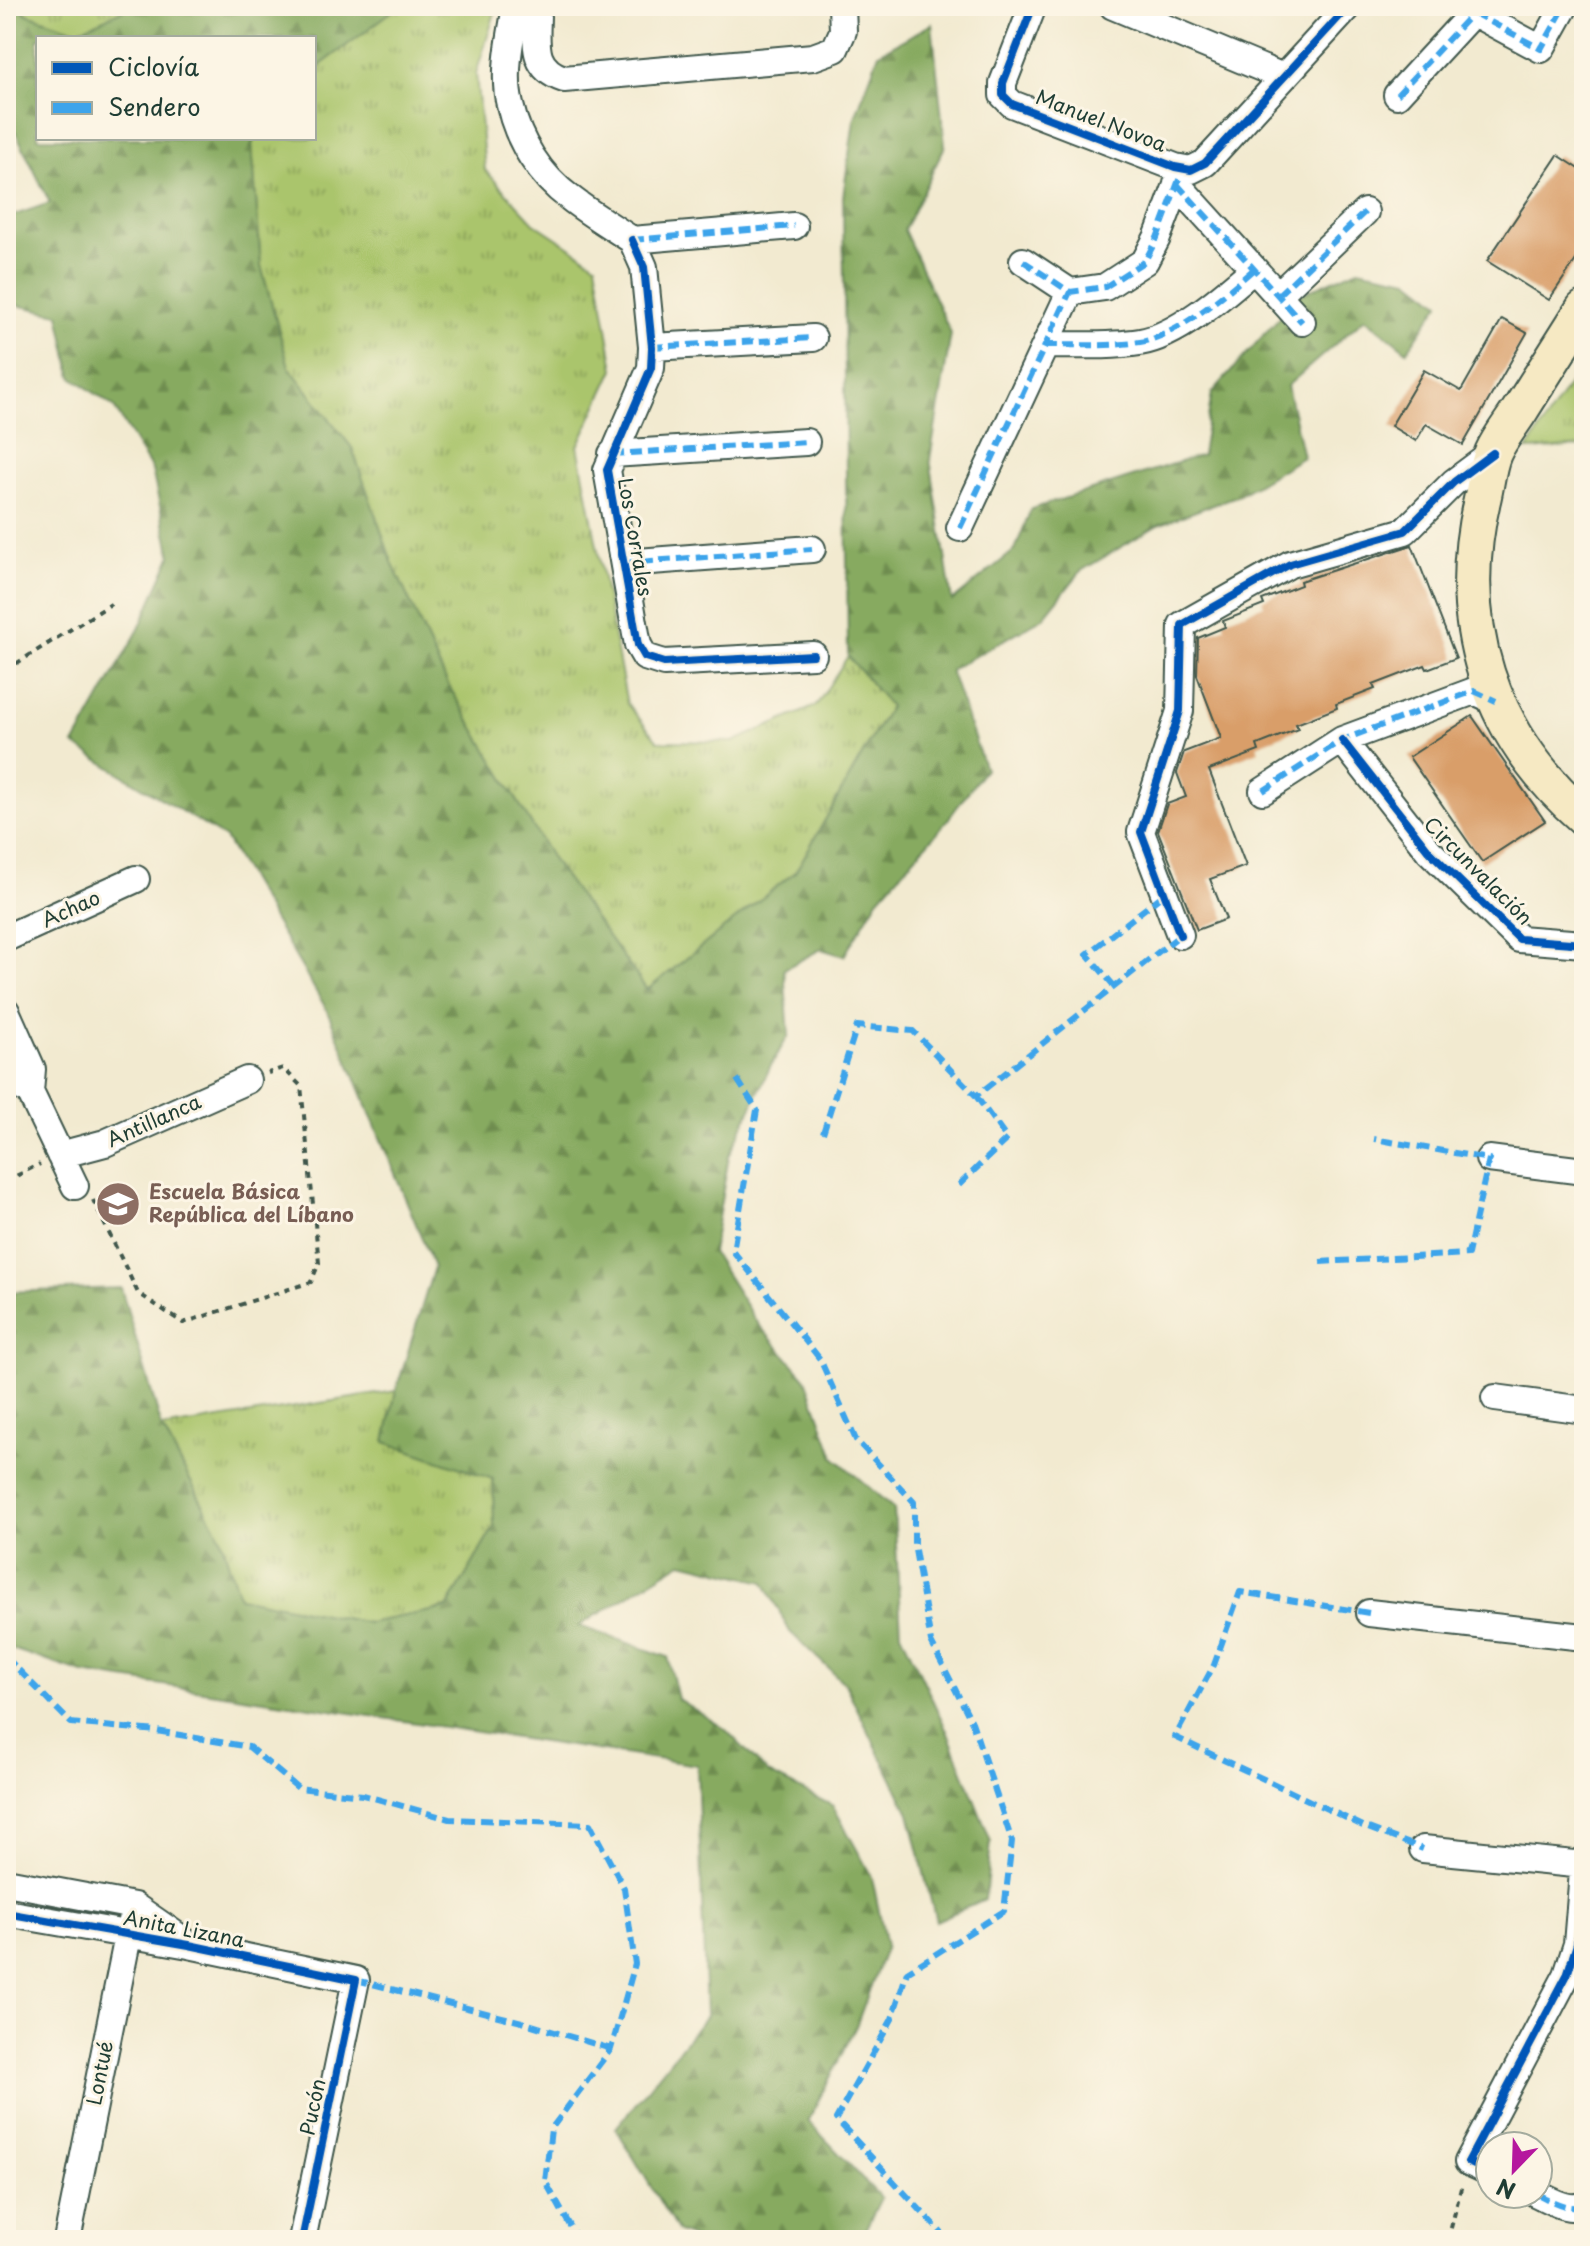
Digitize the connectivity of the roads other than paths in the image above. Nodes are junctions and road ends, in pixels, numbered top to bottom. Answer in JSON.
{"nodes":[{"id":1,"x":516,"y":6,"type":"edge"},
{"id":2,"x":537,"y":6,"type":"edge"},
{"id":3,"x":1033,"y":6,"type":"edge"},
{"id":4,"x":1113,"y":6,"type":"edge"},
{"id":5,"x":1349,"y":6,"type":"edge"},
{"id":6,"x":1565,"y":6,"type":"edge"},
{"id":7,"x":1476,"y":9,"type":"edge"},
{"id":8,"x":842,"y":18,"type":"edge"},
{"id":9,"x":1283,"y":77,"type":"junction"},
{"id":10,"x":1397,"y":95,"type":"dead end"},
{"id":11,"x":1184,"y":174,"type":"junction"},
{"id":12,"x":1365,"y":212,"type":"dead end"},
{"id":13,"x":794,"y":226,"type":"dead end"},
{"id":14,"x":632,"y":240,"type":"junction"},
{"id":15,"x":1023,"y":261,"type":"dead end"},
{"id":16,"x":1254,"y":269,"type":"junction"},
{"id":17,"x":1070,"y":292,"type":"junction"},
{"id":18,"x":1278,"y":295,"type":"junction"},
{"id":19,"x":1584,"y":309,"type":"edge"},
{"id":20,"x":1302,"y":322,"type":"dead end"},
{"id":21,"x":813,"y":338,"type":"dead end"},
{"id":22,"x":1046,"y":345,"type":"junction"},
{"id":23,"x":652,"y":347,"type":"junction"},
{"id":24,"x":806,"y":442,"type":"dead end"},
{"id":25,"x":1493,"y":453,"type":"junction"},
{"id":26,"x":612,"y":454,"type":"junction"},
{"id":27,"x":960,"y":528,"type":"dead end"},
{"id":28,"x":812,"y":549,"type":"dead end"},
{"id":29,"x":624,"y":563,"type":"junction"},
{"id":30,"x":813,"y":655,"type":"dead end"},
{"id":31,"x":1496,"y":701,"type":"junction"},
{"id":32,"x":1342,"y":740,"type":"junction"},
{"id":33,"x":1263,"y":791,"type":"dead end"},
{"id":34,"x":1584,"y":817,"type":"edge"},
{"id":35,"x":136,"y":879,"type":"dead end"},
{"id":36,"x":1180,"y":935,"type":"dead end"},
{"id":37,"x":6,"y":938,"type":"edge"},
{"id":38,"x":1584,"y":944,"type":"edge"},
{"id":39,"x":6,"y":1011,"type":"edge"},
{"id":40,"x":6,"y":1070,"type":"edge"},
{"id":41,"x":247,"y":1080,"type":"dead end"},
{"id":42,"x":30,"y":1092,"type":"junction"},
{"id":43,"x":60,"y":1155,"type":"junction"},
{"id":44,"x":1489,"y":1159,"type":"dead end"},
{"id":45,"x":1584,"y":1171,"type":"edge"},
{"id":46,"x":75,"y":1186,"type":"road end"},
{"id":47,"x":1495,"y":1398,"type":"dead end"},
{"id":48,"x":1584,"y":1410,"type":"edge"},
{"id":49,"x":1369,"y":1613,"type":"dead end"},
{"id":50,"x":1584,"y":1637,"type":"edge"},
{"id":51,"x":1423,"y":1849,"type":"dead end"},
{"id":52,"x":1584,"y":1863,"type":"edge"},
{"id":53,"x":6,"y":1882,"type":"edge"},
{"id":54,"x":134,"y":1906,"type":"junction"},
{"id":55,"x":6,"y":1913,"type":"edge"},
{"id":56,"x":127,"y":1934,"type":"junction"},
{"id":57,"x":189,"y":1945,"type":"junction"},
{"id":58,"x":356,"y":1980,"type":"joint"},
{"id":59,"x":1496,"y":2130,"type":"edge"},
{"id":60,"x":1554,"y":2202,"type":"edge"},
{"id":61,"x":1584,"y":2205,"type":"edge"},
{"id":62,"x":67,"y":2240,"type":"edge"},
{"id":63,"x":302,"y":2240,"type":"edge"}],
"edges":[{"from":1,"to":14,"type":"street"},
{"from":2,"to":8,"type":"street"},
{"from":3,"to":11,"type":"street","name":"Manuel Novoa"},
{"from":4,"to":9,"type":"street"},
{"from":5,"to":9,"type":"street"},
{"from":6,"to":7,"type":"street"},
{"from":7,"to":10,"type":"street"},
{"from":9,"to":11,"type":"street"},
{"from":11,"to":16,"type":"street"},
{"from":11,"to":17,"type":"street"},
{"from":12,"to":18,"type":"street"},
{"from":13,"to":14,"type":"street"},
{"from":14,"to":23,"type":"street","name":"Los Corrales"},
{"from":15,"to":17,"type":"street"},
{"from":16,"to":18,"type":"street"},
{"from":16,"to":22,"type":"street"},
{"from":17,"to":22,"type":"street"},
{"from":18,"to":20,"type":"street"},
{"from":19,"to":25,"type":"street"},
{"from":21,"to":23,"type":"street"},
{"from":22,"to":27,"type":"street"},
{"from":23,"to":26,"type":"street","name":"Los Corrales"},
{"from":24,"to":26,"type":"street"},
{"from":25,"to":31,"type":"street"},
{"from":25,"to":36,"type":"street"},
{"from":26,"to":29,"type":"street","name":"Los Corrales"},
{"from":28,"to":29,"type":"street"},
{"from":29,"to":30,"type":"street","name":"Los Corrales"},
{"from":31,"to":32,"type":"street"},
{"from":31,"to":34,"type":"street"},
{"from":32,"to":33,"type":"street"},
{"from":32,"to":38,"type":"street","name":"Circunvalación"},
{"from":35,"to":37,"type":"street","name":"Achao"},
{"from":39,"to":42,"type":"street"},
{"from":40,"to":42,"type":"street"},
{"from":41,"to":43,"type":"street","name":"Antillanca"},
{"from":42,"to":43,"type":"street"},
{"from":43,"to":46,"type":"street"},
{"from":44,"to":45,"type":"street"},
{"from":47,"to":48,"type":"street"},
{"from":49,"to":50,"type":"street"},
{"from":51,"to":52,"type":"street"},
{"from":52,"to":59,"type":"street"},
{"from":53,"to":54,"type":"street","name":"Anita Lizana"},
{"from":54,"to":56,"type":"street","name":"Lontué"},
{"from":54,"to":57,"type":"street","name":"Anita Lizana"},
{"from":55,"to":56,"type":"street","name":"Anita Lizana"},
{"from":56,"to":57,"type":"street","name":"Anita Lizana"},
{"from":56,"to":62,"type":"street","name":"Lontué"},
{"from":57,"to":58,"type":"street","name":"Anita Lizana"},
{"from":58,"to":63,"type":"street","name":"Pucón"},
{"from":60,"to":61,"type":"street"}]}
